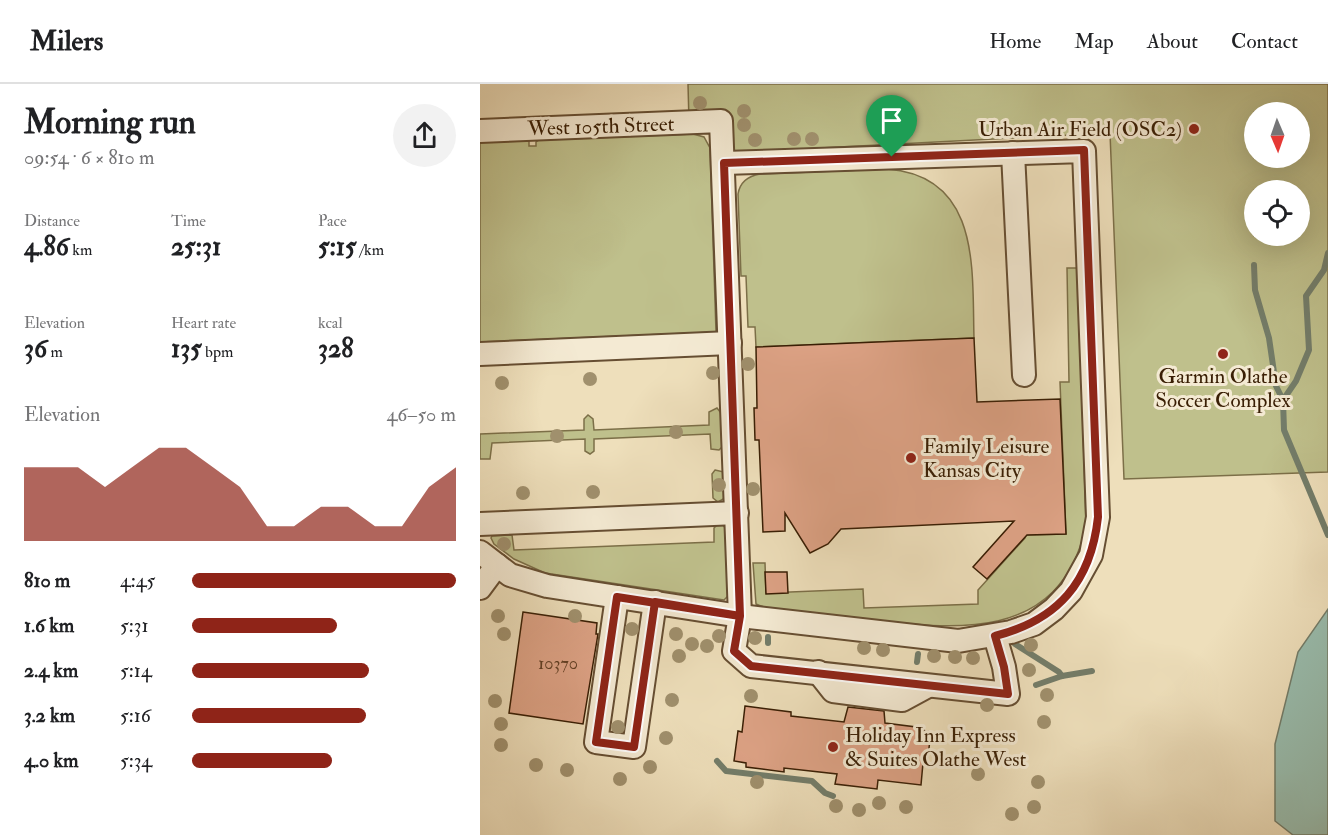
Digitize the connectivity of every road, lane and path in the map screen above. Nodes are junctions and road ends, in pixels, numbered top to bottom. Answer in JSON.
{"nodes":[{"id":1,"x":480,"y":131,"type":"edge"},
{"id":2,"x":1013,"y":153,"type":"junction"},
{"id":3,"x":724,"y":163,"type":"junction"},
{"id":4,"x":730,"y":343,"type":"junction"},
{"id":5,"x":480,"y":354,"type":"edge"},
{"id":6,"x":1024,"y":375,"type":"dead end"},
{"id":7,"x":737,"y":513,"type":"junction"},
{"id":8,"x":480,"y":524,"type":"edge"},
{"id":9,"x":488,"y":559,"type":"edge"},
{"id":10,"x":480,"y":588,"type":"edge"},
{"id":11,"x":617,"y":597,"type":"junction"},
{"id":12,"x":655,"y":602,"type":"junction"},
{"id":13,"x":740,"y":616,"type":"junction"},
{"id":14,"x":995,"y":636,"type":"junction"}],
"edges":[{"from":1,"to":3,"type":"lane","name":"West 105th Street"},
{"from":2,"to":3,"type":"lane"},
{"from":2,"to":6,"type":"lane"},
{"from":2,"to":14,"type":"lane"},
{"from":3,"to":4,"type":"lane"},
{"from":4,"to":5,"type":"lane"},
{"from":4,"to":7,"type":"lane"},
{"from":7,"to":8,"type":"lane"},
{"from":7,"to":13,"type":"lane"},
{"from":9,"to":10,"type":"lane"},
{"from":9,"to":11,"type":"lane"},
{"from":11,"to":12,"type":"lane"},
{"from":11,"to":12,"type":"lane"},
{"from":12,"to":13,"type":"lane"},
{"from":13,"to":14,"type":"lane"},
{"from":13,"to":14,"type":"lane"}]}
